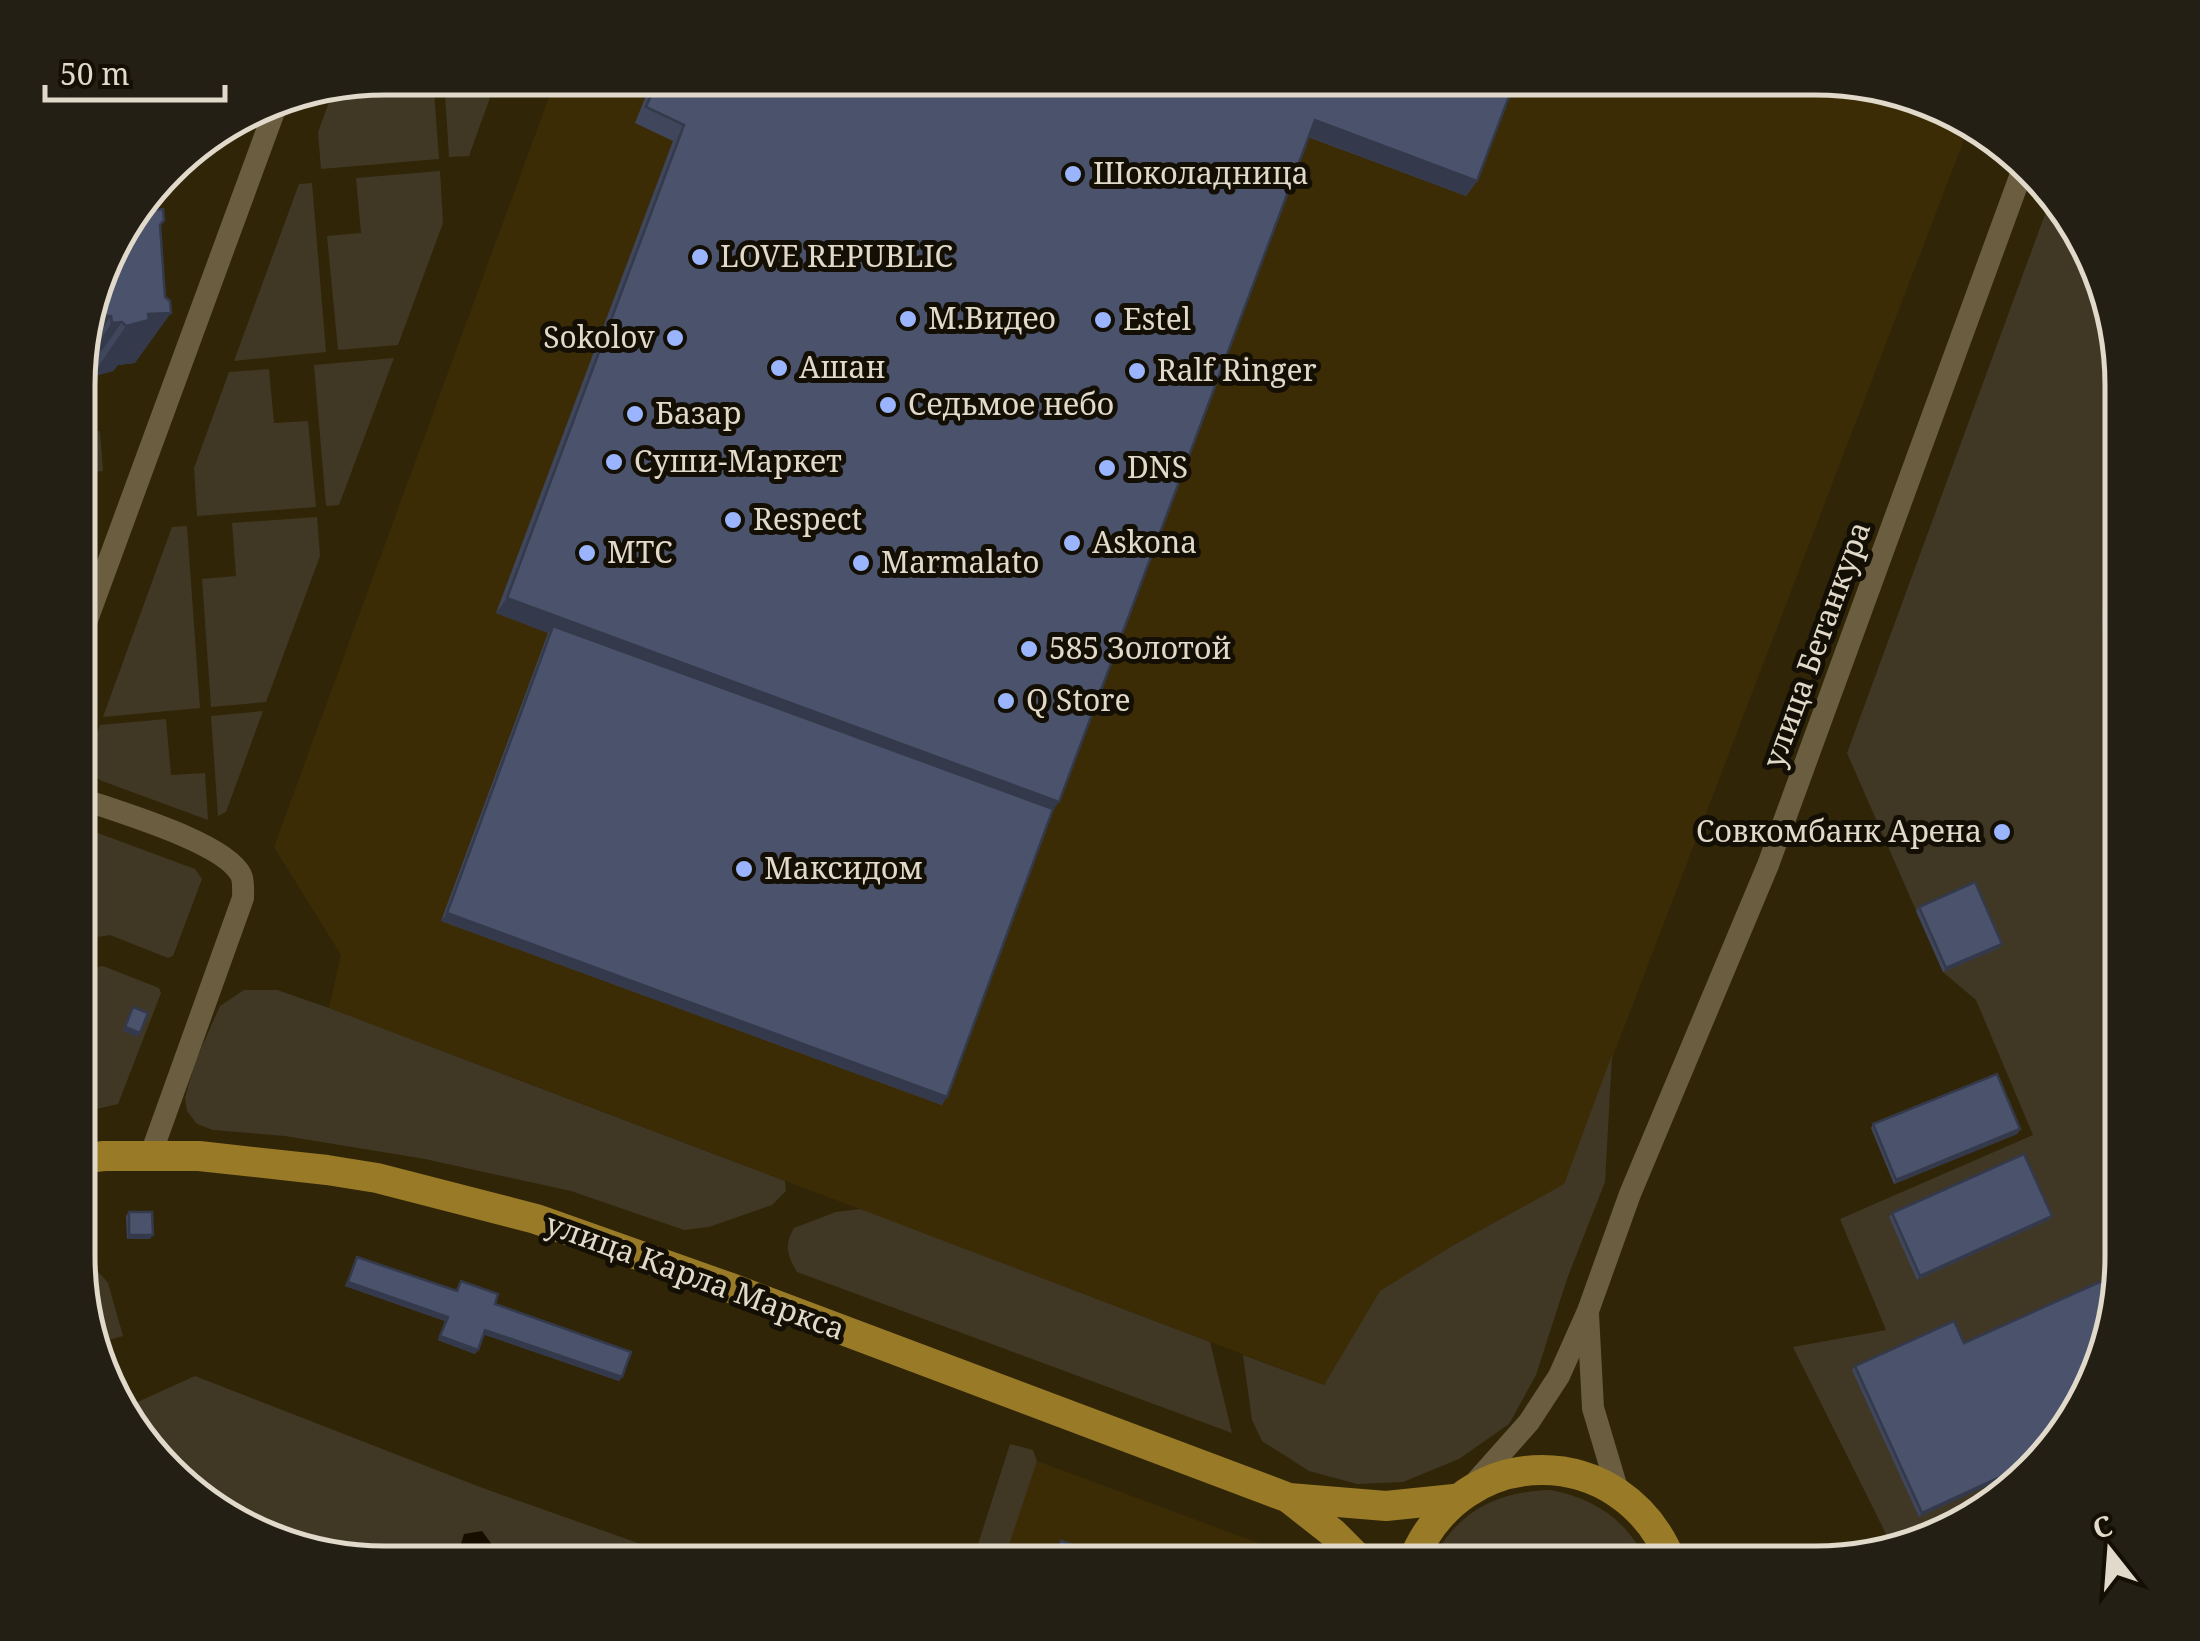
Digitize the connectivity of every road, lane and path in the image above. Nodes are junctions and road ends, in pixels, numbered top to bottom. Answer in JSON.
{"nodes":[{"id":1,"x":272,"y":118,"type":"edge"},
{"id":2,"x":2018,"y":179,"type":"edge"},
{"id":3,"x":95,"y":598,"type":"edge"},
{"id":4,"x":95,"y":804,"type":"edge"},
{"id":5,"x":151,"y":1154,"type":"junction"},
{"id":6,"x":96,"y":1159,"type":"edge"},
{"id":7,"x":1588,"y":1310,"type":"junction"},
{"id":8,"x":1618,"y":1492,"type":"junction"},
{"id":9,"x":1462,"y":1494,"type":"junction"},
{"id":10,"x":1289,"y":1498,"type":"junction"},
{"id":11,"x":1346,"y":1546,"type":"edge"},
{"id":12,"x":1418,"y":1546,"type":"edge"},
{"id":13,"x":1665,"y":1546,"type":"edge"}],
"edges":[{"from":1,"to":3,"type":"street"},
{"from":2,"to":7,"type":"street","name":"улица Бетанкура"},
{"from":4,"to":5,"type":"street"},
{"from":5,"to":6,"type":"main road","name":"улица Карла Маркса"},
{"from":5,"to":10,"type":"main road","name":"улица Карла Маркса"},
{"from":7,"to":8,"type":"street","name":"улица Бетанкура"},
{"from":7,"to":9,"type":"street","name":"улица Бетанкура"},
{"from":8,"to":9,"type":"main road"},
{"from":8,"to":13,"type":"main road"},
{"from":9,"to":10,"type":"main road"},
{"from":9,"to":12,"type":"main road"},
{"from":10,"to":11,"type":"main road"}]}
